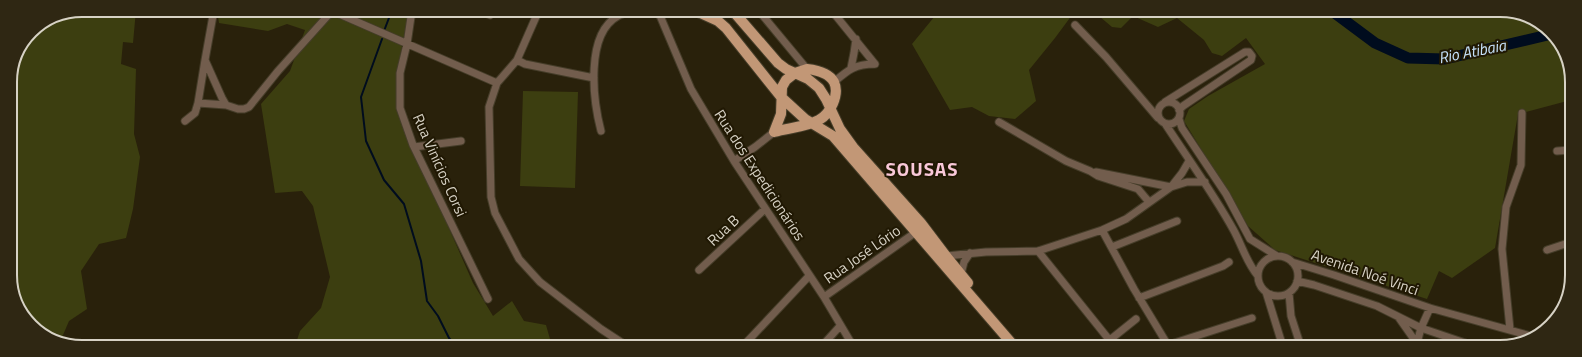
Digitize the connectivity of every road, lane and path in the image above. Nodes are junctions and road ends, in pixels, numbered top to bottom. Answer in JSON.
{"nodes":[{"id":1,"x":213,"y":17,"type":"edge"},
{"id":2,"x":326,"y":17,"type":"edge"},
{"id":3,"x":345,"y":17,"type":"edge"},
{"id":4,"x":411,"y":17,"type":"edge"},
{"id":5,"x":536,"y":17,"type":"edge"},
{"id":6,"x":616,"y":17,"type":"edge"},
{"id":7,"x":661,"y":17,"type":"edge"},
{"id":8,"x":709,"y":17,"type":"edge"},
{"id":9,"x":739,"y":17,"type":"edge"},
{"id":10,"x":764,"y":17,"type":"edge"},
{"id":11,"x":837,"y":17,"type":"edge"},
{"id":12,"x":1075,"y":25,"type":"dead end"},
{"id":13,"x":856,"y":39,"type":"junction"},
{"id":14,"x":407,"y":44,"type":"junction"},
{"id":15,"x":205,"y":60,"type":"junction"},
{"id":16,"x":517,"y":60,"type":"junction"},
{"id":17,"x":851,"y":68,"type":"junction"},
{"id":18,"x":807,"y":69,"type":"junction"},
{"id":19,"x":795,"y":73,"type":"junction"},
{"id":20,"x":594,"y":78,"type":"junction"},
{"id":21,"x":497,"y":82,"type":"junction"},
{"id":22,"x":834,"y":82,"type":"junction"},
{"id":23,"x":1136,"y":92,"type":"junction"},
{"id":24,"x":781,"y":97,"type":"junction"},
{"id":25,"x":1165,"y":102,"type":"junction"},
{"id":26,"x":198,"y":103,"type":"junction"},
{"id":27,"x":226,"y":105,"type":"junction"},
{"id":28,"x":830,"y":109,"type":"junction"},
{"id":29,"x":1180,"y":110,"type":"junction"},
{"id":30,"x":1522,"y":113,"type":"dead end"},
{"id":31,"x":1158,"y":118,"type":"junction"},
{"id":32,"x":1179,"y":119,"type":"junction"},
{"id":33,"x":186,"y":121,"type":"dead end"},
{"id":34,"x":999,"y":122,"type":"dead end"},
{"id":35,"x":812,"y":123,"type":"junction"},
{"id":36,"x":1166,"y":125,"type":"junction"},
{"id":37,"x":601,"y":131,"type":"dead end"},
{"id":38,"x":774,"y":132,"type":"junction"},
{"id":39,"x":461,"y":141,"type":"dead end"},
{"id":40,"x":414,"y":147,"type":"junction"},
{"id":41,"x":1565,"y":150,"type":"edge"},
{"id":42,"x":1557,"y":151,"type":"dead end"},
{"id":43,"x":1189,"y":160,"type":"junction"},
{"id":44,"x":734,"y":161,"type":"junction"},
{"id":45,"x":1090,"y":171,"type":"junction"},
{"id":46,"x":1205,"y":182,"type":"junction"},
{"id":47,"x":1171,"y":187,"type":"junction"},
{"id":48,"x":1149,"y":202,"type":"junction"},
{"id":49,"x":765,"y":209,"type":"junction"},
{"id":50,"x":1177,"y":221,"type":"dead end"},
{"id":51,"x":1102,"y":230,"type":"junction"},
{"id":52,"x":916,"y":232,"type":"junction"},
{"id":53,"x":1565,"y":244,"type":"edge"},
{"id":54,"x":1112,"y":247,"type":"junction"},
{"id":55,"x":1547,"y":250,"type":"dead end"},
{"id":56,"x":1038,"y":251,"type":"junction"},
{"id":57,"x":970,"y":253,"type":"junction"},
{"id":58,"x":946,"y":256,"type":"junction"},
{"id":59,"x":1277,"y":256,"type":"junction"},
{"id":60,"x":1229,"y":262,"type":"dead end"},
{"id":61,"x":1292,"y":262,"type":"junction"},
{"id":62,"x":699,"y":270,"type":"dead end"},
{"id":63,"x":961,"y":274,"type":"junction"},
{"id":64,"x":809,"y":276,"type":"junction"},
{"id":65,"x":1258,"y":276,"type":"junction"},
{"id":66,"x":1297,"y":281,"type":"junction"},
{"id":67,"x":1266,"y":292,"type":"junction"},
{"id":68,"x":1289,"y":293,"type":"junction"},
{"id":69,"x":824,"y":297,"type":"junction"},
{"id":70,"x":1139,"y":298,"type":"junction"},
{"id":71,"x":488,"y":299,"type":"dead end"},
{"id":72,"x":1430,"y":308,"type":"junction"},
{"id":73,"x":1252,"y":318,"type":"dead end"},
{"id":74,"x":1399,"y":318,"type":"junction"},
{"id":75,"x":1136,"y":319,"type":"dead end"},
{"id":76,"x":840,"y":326,"type":"junction"},
{"id":77,"x":1421,"y":328,"type":"junction"},
{"id":78,"x":1510,"y":329,"type":"junction"},
{"id":79,"x":1526,"y":334,"type":"edge"},
{"id":80,"x":618,"y":340,"type":"edge"},
{"id":81,"x":749,"y":340,"type":"edge"},
{"id":82,"x":827,"y":340,"type":"edge"},
{"id":83,"x":849,"y":340,"type":"edge"},
{"id":84,"x":1009,"y":340,"type":"edge"},
{"id":85,"x":1016,"y":340,"type":"edge"},
{"id":86,"x":1109,"y":340,"type":"joint"},
{"id":87,"x":1164,"y":340,"type":"edge"},
{"id":88,"x":1186,"y":340,"type":"edge"},
{"id":89,"x":1281,"y":340,"type":"edge"},
{"id":90,"x":1299,"y":340,"type":"edge"},
{"id":91,"x":1414,"y":340,"type":"edge"},
{"id":92,"x":1419,"y":340,"type":"edge"},
{"id":93,"x":1455,"y":340,"type":"edge"}],
"edges":[{"from":1,"to":15,"type":"street"},
{"from":2,"to":27,"type":"street"},
{"from":3,"to":14,"type":"street"},
{"from":4,"to":14,"type":"street","name":"Rua Vinícios Corsi"},
{"from":5,"to":16,"type":"street"},
{"from":6,"to":20,"type":"street"},
{"from":7,"to":44,"type":"street","name":"Rua dos Expedicionários"},
{"from":8,"to":24,"type":"main road"},
{"from":9,"to":19,"type":"main road"},
{"from":10,"to":18,"type":"street"},
{"from":11,"to":13,"type":"street"},
{"from":12,"to":23,"type":"street"},
{"from":13,"to":17,"type":"street"},
{"from":13,"to":17,"type":"street"},
{"from":14,"to":21,"type":"street"},
{"from":14,"to":40,"type":"street","name":"Rua Vinícios Corsi"},
{"from":15,"to":26,"type":"street"},
{"from":15,"to":27,"type":"street"},
{"from":16,"to":20,"type":"street"},
{"from":16,"to":21,"type":"street"},
{"from":17,"to":22,"type":"street"},
{"from":18,"to":19,"type":"main road"},
{"from":18,"to":22,"type":"main road"},
{"from":19,"to":24,"type":"main road"},
{"from":19,"to":28,"type":"main road"},
{"from":20,"to":37,"type":"street"},
{"from":21,"to":80,"type":"street"},
{"from":22,"to":28,"type":"main road"},
{"from":23,"to":25,"type":"street"},
{"from":23,"to":31,"type":"street"},
{"from":24,"to":35,"type":"main road"},
{"from":24,"to":38,"type":"main road"},
{"from":25,"to":29,"type":"street"},
{"from":25,"to":29,"type":"street"},
{"from":25,"to":31,"type":"street"},
{"from":26,"to":27,"type":"street"},
{"from":26,"to":33,"type":"street"},
{"from":28,"to":35,"type":"main road"},
{"from":28,"to":58,"type":"main road"},
{"from":29,"to":32,"type":"street"},
{"from":30,"to":78,"type":"street"},
{"from":31,"to":36,"type":"street"},
{"from":32,"to":36,"type":"street"},
{"from":32,"to":59,"type":"street"},
{"from":34,"to":45,"type":"street"},
{"from":35,"to":38,"type":"main road"},
{"from":35,"to":52,"type":"main road"},
{"from":36,"to":43,"type":"street"},
{"from":38,"to":44,"type":"street"},
{"from":39,"to":40,"type":"street"},
{"from":40,"to":71,"type":"street","name":"Rua Vinícios Corsi"},
{"from":41,"to":42,"type":"street"},
{"from":43,"to":46,"type":"street"},
{"from":43,"to":47,"type":"street"},
{"from":44,"to":49,"type":"street","name":"Rua dos Expedicionários"},
{"from":45,"to":47,"type":"street"},
{"from":45,"to":48,"type":"street"},
{"from":46,"to":47,"type":"street"},
{"from":46,"to":65,"type":"street"},
{"from":47,"to":48,"type":"street"},
{"from":48,"to":51,"type":"street"},
{"from":49,"to":62,"type":"street","name":"Rua B"},
{"from":49,"to":64,"type":"street","name":"Rua dos Expedicionários"},
{"from":50,"to":54,"type":"street"},
{"from":51,"to":54,"type":"street"},
{"from":51,"to":56,"type":"street"},
{"from":52,"to":69,"type":"street","name":"Rua José Lório"},
{"from":52,"to":84,"type":"main road"},
{"from":53,"to":55,"type":"street"},
{"from":54,"to":70,"type":"street"},
{"from":56,"to":57,"type":"street"},
{"from":56,"to":86,"type":"street"},
{"from":57,"to":58,"type":"street"},
{"from":57,"to":63,"type":"street"},
{"from":58,"to":63,"type":"main road"},
{"from":59,"to":61,"type":"street"},
{"from":59,"to":65,"type":"street"},
{"from":60,"to":70,"type":"street"},
{"from":61,"to":66,"type":"street"},
{"from":61,"to":72,"type":"street","name":"Avenida Noé Vinci"},
{"from":63,"to":85,"type":"main road"},
{"from":64,"to":69,"type":"street","name":"Rua dos Expedicionários"},
{"from":64,"to":81,"type":"street"},
{"from":65,"to":67,"type":"street"},
{"from":66,"to":68,"type":"street"},
{"from":66,"to":74,"type":"street","name":"Avenida Noé Vinci"},
{"from":67,"to":68,"type":"street"},
{"from":67,"to":89,"type":"street"},
{"from":68,"to":90,"type":"street"},
{"from":69,"to":76,"type":"street","name":"Rua dos Expedicionários"},
{"from":70,"to":87,"type":"street"},
{"from":72,"to":77,"type":"street","name":"Avenida Noé Vinci"},
{"from":72,"to":78,"type":"street","name":"Avenida Noé Vinci"},
{"from":73,"to":88,"type":"street"},
{"from":74,"to":77,"type":"street","name":"Avenida Noé Vinci"},
{"from":74,"to":91,"type":"street"},
{"from":75,"to":86,"type":"street"},
{"from":76,"to":82,"type":"street"},
{"from":76,"to":83,"type":"street","name":"Rua dos Expedicionários"},
{"from":77,"to":92,"type":"street"},
{"from":77,"to":93,"type":"street","name":"Avenida Noé Vinci"},
{"from":78,"to":79,"type":"street","name":"Avenida Noé Vinci"}]}
